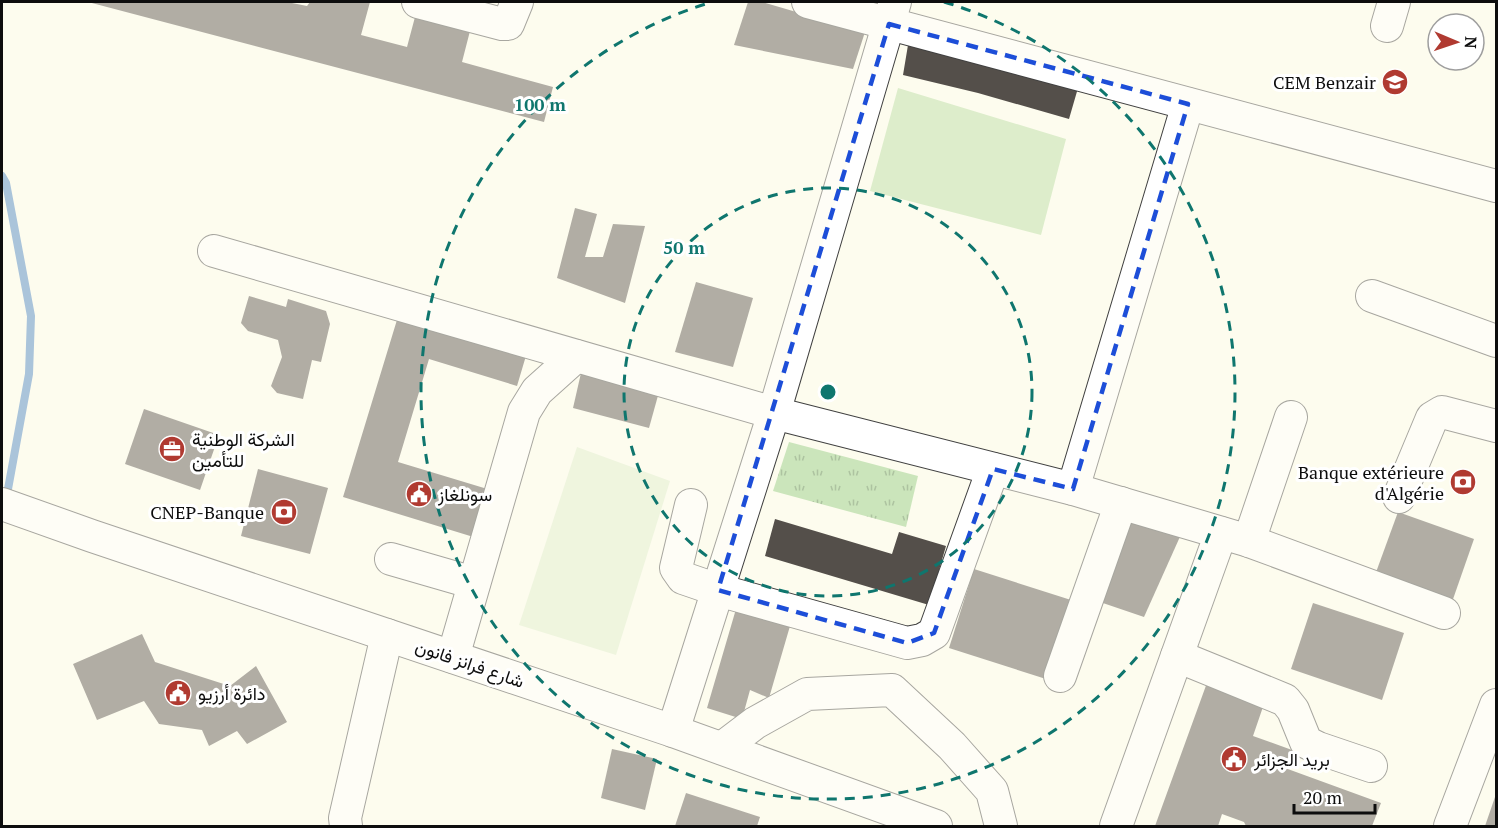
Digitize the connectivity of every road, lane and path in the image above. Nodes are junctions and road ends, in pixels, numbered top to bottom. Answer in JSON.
{"nodes":[{"id":1,"x":418,"y":2,"type":"edge"},
{"id":2,"x":517,"y":2,"type":"edge"},
{"id":3,"x":808,"y":2,"type":"edge"},
{"id":4,"x":916,"y":2,"type":"edge"},
{"id":5,"x":892,"y":13,"type":"edge"},
{"id":6,"x":1188,"y":104,"type":"junction"},
{"id":7,"x":1497,"y":186,"type":"edge"},
{"id":8,"x":214,"y":251,"type":"dead end"},
{"id":9,"x":1372,"y":296,"type":"dead end"},
{"id":10,"x":1497,"y":341,"type":"edge"},
{"id":11,"x":576,"y":356,"type":"junction"},
{"id":12,"x":774,"y":413,"type":"junction"},
{"id":13,"x":1291,"y":417,"type":"dead end"},
{"id":14,"x":1497,"y":426,"type":"edge"},
{"id":15,"x":993,"y":469,"type":"junction"},
{"id":16,"x":1073,"y":489,"type":"junction"},
{"id":17,"x":1400,"y":497,"type":"dead end"},
{"id":18,"x":2,"y":504,"type":"edge"},
{"id":19,"x":1121,"y":504,"type":"junction"},
{"id":20,"x":691,"y":505,"type":"dead end"},
{"id":21,"x":1235,"y":537,"type":"junction"},
{"id":22,"x":391,"y":559,"type":"dead end"},
{"id":23,"x":474,"y":583,"type":"junction"},
{"id":24,"x":718,"y":590,"type":"junction"},
{"id":25,"x":1444,"y":614,"type":"dead end"},
{"id":26,"x":387,"y":635,"type":"junction"},
{"id":27,"x":1177,"y":656,"type":"junction"},
{"id":28,"x":453,"y":657,"type":"junction"},
{"id":29,"x":1060,"y":676,"type":"dead end"},
{"id":30,"x":1497,"y":705,"type":"edge"},
{"id":31,"x":673,"y":731,"type":"junction"},
{"id":32,"x":722,"y":748,"type":"junction"},
{"id":33,"x":1487,"y":757,"type":"edge"},
{"id":34,"x":1371,"y":766,"type":"dead end"},
{"id":35,"x":346,"y":826,"type":"edge"},
{"id":36,"x":936,"y":826,"type":"edge"},
{"id":37,"x":1001,"y":826,"type":"edge"},
{"id":38,"x":1116,"y":826,"type":"edge"},
{"id":39,"x":1450,"y":826,"type":"edge"}],
"edges":[{"from":1,"to":2,"type":"street"},
{"from":3,"to":5,"type":"street"},
{"from":4,"to":5,"type":"street"},
{"from":5,"to":6,"type":"street"},
{"from":5,"to":12,"type":"street"},
{"from":6,"to":7,"type":"street"},
{"from":6,"to":16,"type":"street"},
{"from":8,"to":11,"type":"street"},
{"from":9,"to":10,"type":"street"},
{"from":11,"to":12,"type":"street"},
{"from":11,"to":23,"type":"street"},
{"from":12,"to":15,"type":"street"},
{"from":12,"to":24,"type":"street"},
{"from":13,"to":21,"type":"street"},
{"from":14,"to":17,"type":"street"},
{"from":15,"to":16,"type":"street"},
{"from":15,"to":24,"type":"street"},
{"from":16,"to":19,"type":"street"},
{"from":18,"to":26,"type":"street","name":"شارع فرانز فانون"},
{"from":19,"to":21,"type":"street"},
{"from":19,"to":29,"type":"street"},
{"from":20,"to":24,"type":"street"},
{"from":21,"to":25,"type":"street"},
{"from":21,"to":27,"type":"street"},
{"from":22,"to":23,"type":"street"},
{"from":23,"to":28,"type":"street"},
{"from":24,"to":31,"type":"street"},
{"from":26,"to":28,"type":"street","name":"شارع فرانز فانون"},
{"from":26,"to":35,"type":"street"},
{"from":27,"to":34,"type":"street"},
{"from":27,"to":38,"type":"street"},
{"from":28,"to":31,"type":"street","name":"شارع فرانز فانون"},
{"from":30,"to":33,"type":"street"},
{"from":31,"to":32,"type":"street","name":"شارع فرانز فانون"},
{"from":32,"to":36,"type":"street","name":"شارع فرانز فانون"},
{"from":32,"to":37,"type":"street"},
{"from":33,"to":39,"type":"street"}]}
